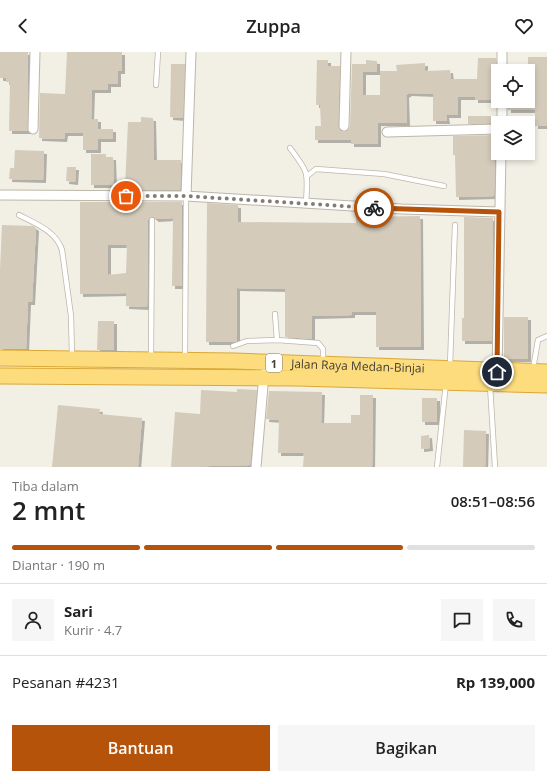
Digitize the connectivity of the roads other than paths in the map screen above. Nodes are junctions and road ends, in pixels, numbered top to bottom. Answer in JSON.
{"nodes":[{"id":1,"x":35,"y":52,"type":"edge"},
{"id":2,"x":158,"y":52,"type":"edge"},
{"id":3,"x":191,"y":52,"type":"edge"},
{"id":4,"x":346,"y":52,"type":"edge"},
{"id":5,"x":502,"y":52,"type":"edge"},
{"id":6,"x":502,"y":64,"type":"edge"},
{"id":7,"x":156,"y":85,"type":"dead end"},
{"id":8,"x":344,"y":126,"type":"dead end"},
{"id":9,"x":33,"y":129,"type":"dead end"},
{"id":10,"x":491,"y":129,"type":"edge"},
{"id":11,"x":387,"y":132,"type":"dead end"},
{"id":12,"x":290,"y":148,"type":"dead end"},
{"id":13,"x":501,"y":160,"type":"edge"},
{"id":14,"x":307,"y":176,"type":"junction"},
{"id":15,"x":444,"y":186,"type":"dead end"},
{"id":16,"x":0,"y":195,"type":"edge"},
{"id":17,"x":186,"y":196,"type":"junction"},
{"id":18,"x":306,"y":203,"type":"junction"},
{"id":19,"x":499,"y":212,"type":"junction"},
{"id":20,"x":19,"y":215,"type":"dead end"},
{"id":21,"x":152,"y":220,"type":"dead end"},
{"id":22,"x":455,"y":225,"type":"dead end"},
{"id":23,"x":275,"y":314,"type":"dead end"},
{"id":24,"x":547,"y":336,"type":"edge"},
{"id":25,"x":277,"y":340,"type":"junction"},
{"id":26,"x":233,"y":346,"type":"dead end"},
{"id":27,"x":0,"y":358,"type":"edge"},
{"id":28,"x":73,"y":360,"type":"junction"},
{"id":29,"x":178,"y":360,"type":"junction"},
{"id":30,"x":151,"y":361,"type":"junction"},
{"id":31,"x":264,"y":363,"type":"junction"},
{"id":32,"x":323,"y":365,"type":"junction"},
{"id":33,"x":532,"y":372,"type":"junction"},
{"id":34,"x":547,"y":372,"type":"edge"},
{"id":35,"x":0,"y":376,"type":"edge"},
{"id":36,"x":170,"y":376,"type":"junction"},
{"id":37,"x":448,"y":376,"type":"junction"},
{"id":38,"x":494,"y":377,"type":"junction"},
{"id":39,"x":264,"y":378,"type":"junction"},
{"id":40,"x":547,"y":385,"type":"edge"},
{"id":41,"x":256,"y":467,"type":"edge"},
{"id":42,"x":437,"y":467,"type":"edge"},
{"id":43,"x":495,"y":467,"type":"edge"}],
"edges":[{"from":1,"to":9,"type":"street"},
{"from":2,"to":7,"type":"lane"},
{"from":3,"to":17,"type":"street"},
{"from":4,"to":8,"type":"street"},
{"from":5,"to":6,"type":"street"},
{"from":10,"to":11,"type":"street"},
{"from":12,"to":14,"type":"lane"},
{"from":13,"to":19,"type":"street"},
{"from":14,"to":15,"type":"lane"},
{"from":14,"to":18,"type":"lane"},
{"from":16,"to":17,"type":"street"},
{"from":17,"to":18,"type":"street"},
{"from":17,"to":29,"type":"lane"},
{"from":18,"to":19,"type":"street"},
{"from":19,"to":38,"type":"street"},
{"from":20,"to":28,"type":"lane"},
{"from":21,"to":30,"type":"lane"},
{"from":22,"to":37,"type":"lane"},
{"from":23,"to":25,"type":"lane"},
{"from":24,"to":33,"type":"lane"},
{"from":25,"to":26,"type":"lane"},
{"from":25,"to":32,"type":"lane"},
{"from":27,"to":28,"type":"highway","name":"Jalan Raya Medan-Binjai","number":"1"},
{"from":28,"to":30,"type":"highway","name":"Jalan Raya Medan-Binjai","number":"1"},
{"from":29,"to":30,"type":"highway","name":"Jalan Raya Medan-Binjai","number":"1"},
{"from":29,"to":31,"type":"highway","name":"Jalan Raya Medan-Binjai","number":"1"},
{"from":29,"to":36,"type":"highway"},
{"from":31,"to":32,"type":"highway","name":"Jalan Raya Medan-Binjai","number":"1"},
{"from":31,"to":39,"type":"street"},
{"from":32,"to":37,"type":"highway","name":"Jalan Raya Medan-Binjai","number":"1"},
{"from":33,"to":34,"type":"highway","name":"Jalan Raya Medan-Binjai","number":"1"},
{"from":33,"to":38,"type":"highway","name":"Jalan Raya Medan-Binjai","number":"1"},
{"from":35,"to":36,"type":"highway","name":"Jalan Raya Medan-Binjai","number":"1"},
{"from":36,"to":39,"type":"highway","name":"Jalan Raya Medan-Binjai","number":"1"},
{"from":37,"to":38,"type":"highway","name":"Jalan Raya Medan-Binjai","number":"1"},
{"from":37,"to":39,"type":"highway","name":"Jalan Raya Medan-Binjai","number":"1"},
{"from":37,"to":42,"type":"lane"},
{"from":38,"to":40,"type":"highway","name":"Jalan Raya Medan-Binjai","number":"1"},
{"from":38,"to":43,"type":"lane"},
{"from":39,"to":41,"type":"street"}]}
